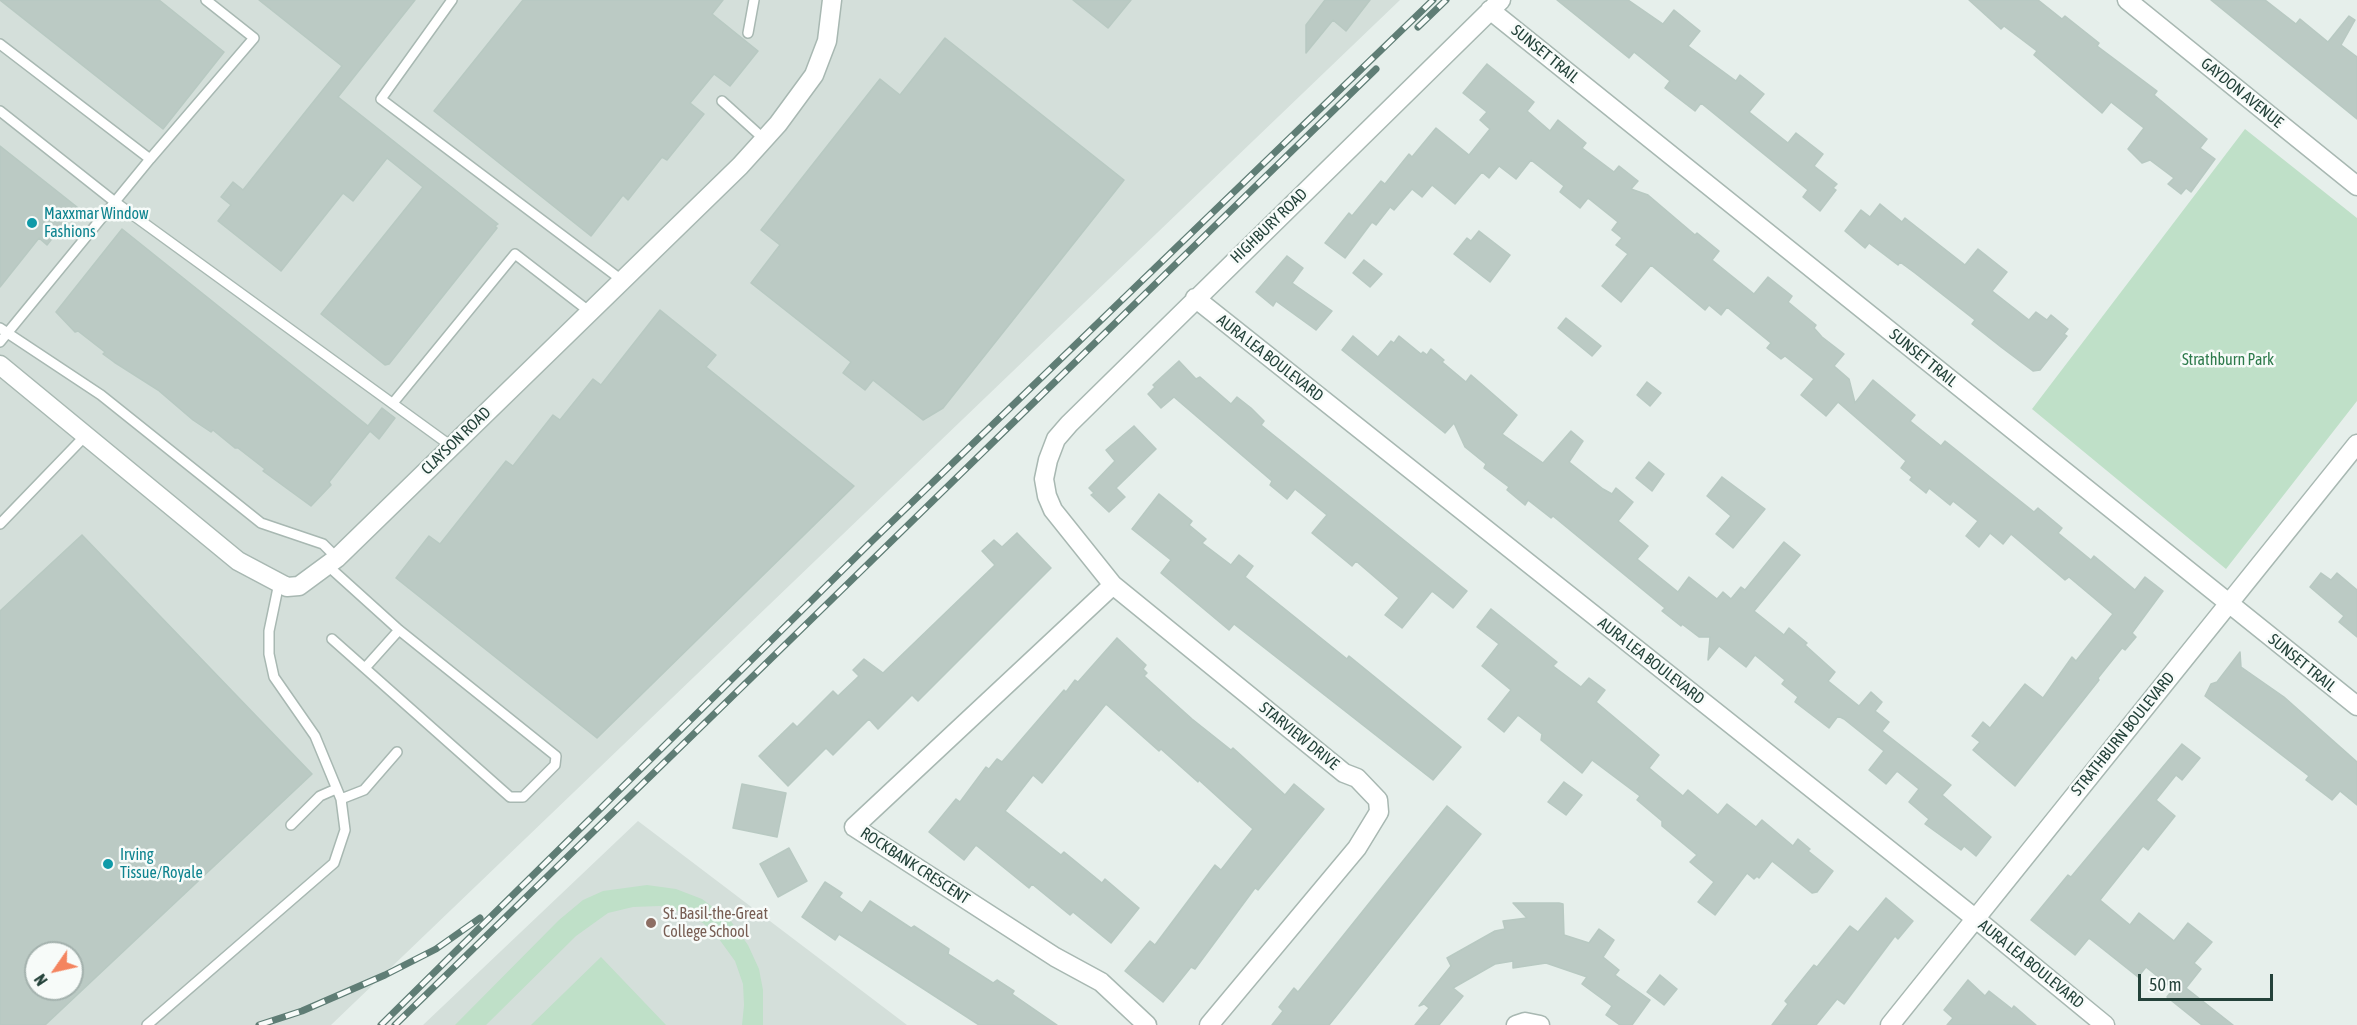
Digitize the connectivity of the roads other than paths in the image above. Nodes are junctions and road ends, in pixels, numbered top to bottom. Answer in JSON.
{"nodes":[{"id":1,"x":206,"y":0,"type":"edge"},
{"id":2,"x":452,"y":0,"type":"edge"},
{"id":3,"x":754,"y":0,"type":"edge"},
{"id":4,"x":832,"y":0,"type":"edge"},
{"id":5,"x":2127,"y":0,"type":"edge"},
{"id":6,"x":1495,"y":5,"type":"edge"},
{"id":7,"x":748,"y":33,"type":"dead end"},
{"id":8,"x":0,"y":44,"type":"edge"},
{"id":9,"x":722,"y":101,"type":"dead end"},
{"id":10,"x":0,"y":111,"type":"edge"},
{"id":11,"x":764,"y":138,"type":"junction"},
{"id":12,"x":150,"y":159,"type":"junction"},
{"id":13,"x":2357,"y":186,"type":"edge"},
{"id":14,"x":115,"y":202,"type":"junction"},
{"id":15,"x":623,"y":281,"type":"junction"},
{"id":16,"x":1195,"y":298,"type":"junction"},
{"id":17,"x":590,"y":312,"type":"junction"},
{"id":18,"x":4,"y":330,"type":"edge"},
{"id":19,"x":0,"y":342,"type":"edge"},
{"id":20,"x":0,"y":365,"type":"edge"},
{"id":21,"x":393,"y":403,"type":"junction"},
{"id":22,"x":86,"y":435,"type":"junction"},
{"id":23,"x":2357,"y":444,"type":"edge"},
{"id":24,"x":451,"y":446,"type":"junction"},
{"id":25,"x":1048,"y":460,"type":"joint"},
{"id":26,"x":0,"y":524,"type":"edge"},
{"id":27,"x":332,"y":562,"type":"junction"},
{"id":28,"x":279,"y":583,"type":"junction"},
{"id":29,"x":1113,"y":585,"type":"junction"},
{"id":30,"x":2228,"y":603,"type":"junction"},
{"id":31,"x":399,"y":630,"type":"junction"},
{"id":32,"x":332,"y":639,"type":"dead end"},
{"id":33,"x":365,"y":668,"type":"junction"},
{"id":34,"x":2357,"y":706,"type":"edge"},
{"id":35,"x":397,"y":752,"type":"dead end"},
{"id":36,"x":336,"y":789,"type":"junction"},
{"id":37,"x":341,"y":800,"type":"junction"},
{"id":38,"x":291,"y":825,"type":"dead end"},
{"id":39,"x":1976,"y":919,"type":"junction"},
{"id":40,"x":147,"y":1025,"type":"edge"},
{"id":41,"x":1147,"y":1025,"type":"edge"},
{"id":42,"x":1209,"y":1025,"type":"edge"},
{"id":43,"x":1516,"y":1025,"type":"edge"},
{"id":44,"x":1540,"y":1025,"type":"edge"},
{"id":45,"x":1890,"y":1025,"type":"edge"},
{"id":46,"x":2105,"y":1025,"type":"edge"}],
"edges":[{"from":1,"to":12,"type":"lane"},
{"from":2,"to":15,"type":"lane"},
{"from":3,"to":7,"type":"lane"},
{"from":4,"to":11,"type":"street","name":"CLAYSON ROAD"},
{"from":5,"to":13,"type":"street","name":"GAYDON AVENUE"},
{"from":6,"to":16,"type":"street","name":"HIGHBURY ROAD"},
{"from":6,"to":30,"type":"street","name":"SUNSET TRAIL"},
{"from":8,"to":12,"type":"lane"},
{"from":9,"to":11,"type":"lane"},
{"from":10,"to":14,"type":"lane"},
{"from":11,"to":15,"type":"street","name":"CLAYSON ROAD"},
{"from":12,"to":14,"type":"lane"},
{"from":14,"to":18,"type":"lane"},
{"from":14,"to":21,"type":"lane"},
{"from":15,"to":17,"type":"street","name":"CLAYSON ROAD"},
{"from":16,"to":25,"type":"street","name":"HIGHBURY ROAD"},
{"from":16,"to":39,"type":"street","name":"AURA LEA BOULEVARD"},
{"from":17,"to":21,"type":"lane"},
{"from":17,"to":24,"type":"street","name":"CLAYSON ROAD"},
{"from":18,"to":19,"type":"lane"},
{"from":18,"to":27,"type":"lane"},
{"from":20,"to":22,"type":"street"},
{"from":21,"to":24,"type":"lane"},
{"from":22,"to":26,"type":"lane"},
{"from":22,"to":28,"type":"street"},
{"from":23,"to":30,"type":"street","name":"STRATHBURN BOULEVARD"},
{"from":24,"to":27,"type":"street","name":"CLAYSON ROAD"},
{"from":25,"to":29,"type":"street","name":"STARVIEW DRIVE"},
{"from":27,"to":28,"type":"street","name":"CLAYSON ROAD"},
{"from":27,"to":31,"type":"lane"},
{"from":28,"to":36,"type":"lane"},
{"from":29,"to":41,"type":"street","name":"ROCKBANK CRESCENT"},
{"from":29,"to":42,"type":"street","name":"STARVIEW DRIVE"},
{"from":30,"to":34,"type":"street","name":"SUNSET TRAIL"},
{"from":30,"to":39,"type":"street","name":"STRATHBURN BOULEVARD"},
{"from":31,"to":33,"type":"lane"},
{"from":31,"to":33,"type":"lane"},
{"from":32,"to":33,"type":"lane"},
{"from":35,"to":37,"type":"lane"},
{"from":36,"to":37,"type":"lane"},
{"from":36,"to":38,"type":"lane"},
{"from":37,"to":40,"type":"lane"},
{"from":39,"to":45,"type":"street","name":"STRATHBURN BOULEVARD"},
{"from":39,"to":46,"type":"street","name":"AURA LEA BOULEVARD"},
{"from":43,"to":44,"type":"street"}]}
